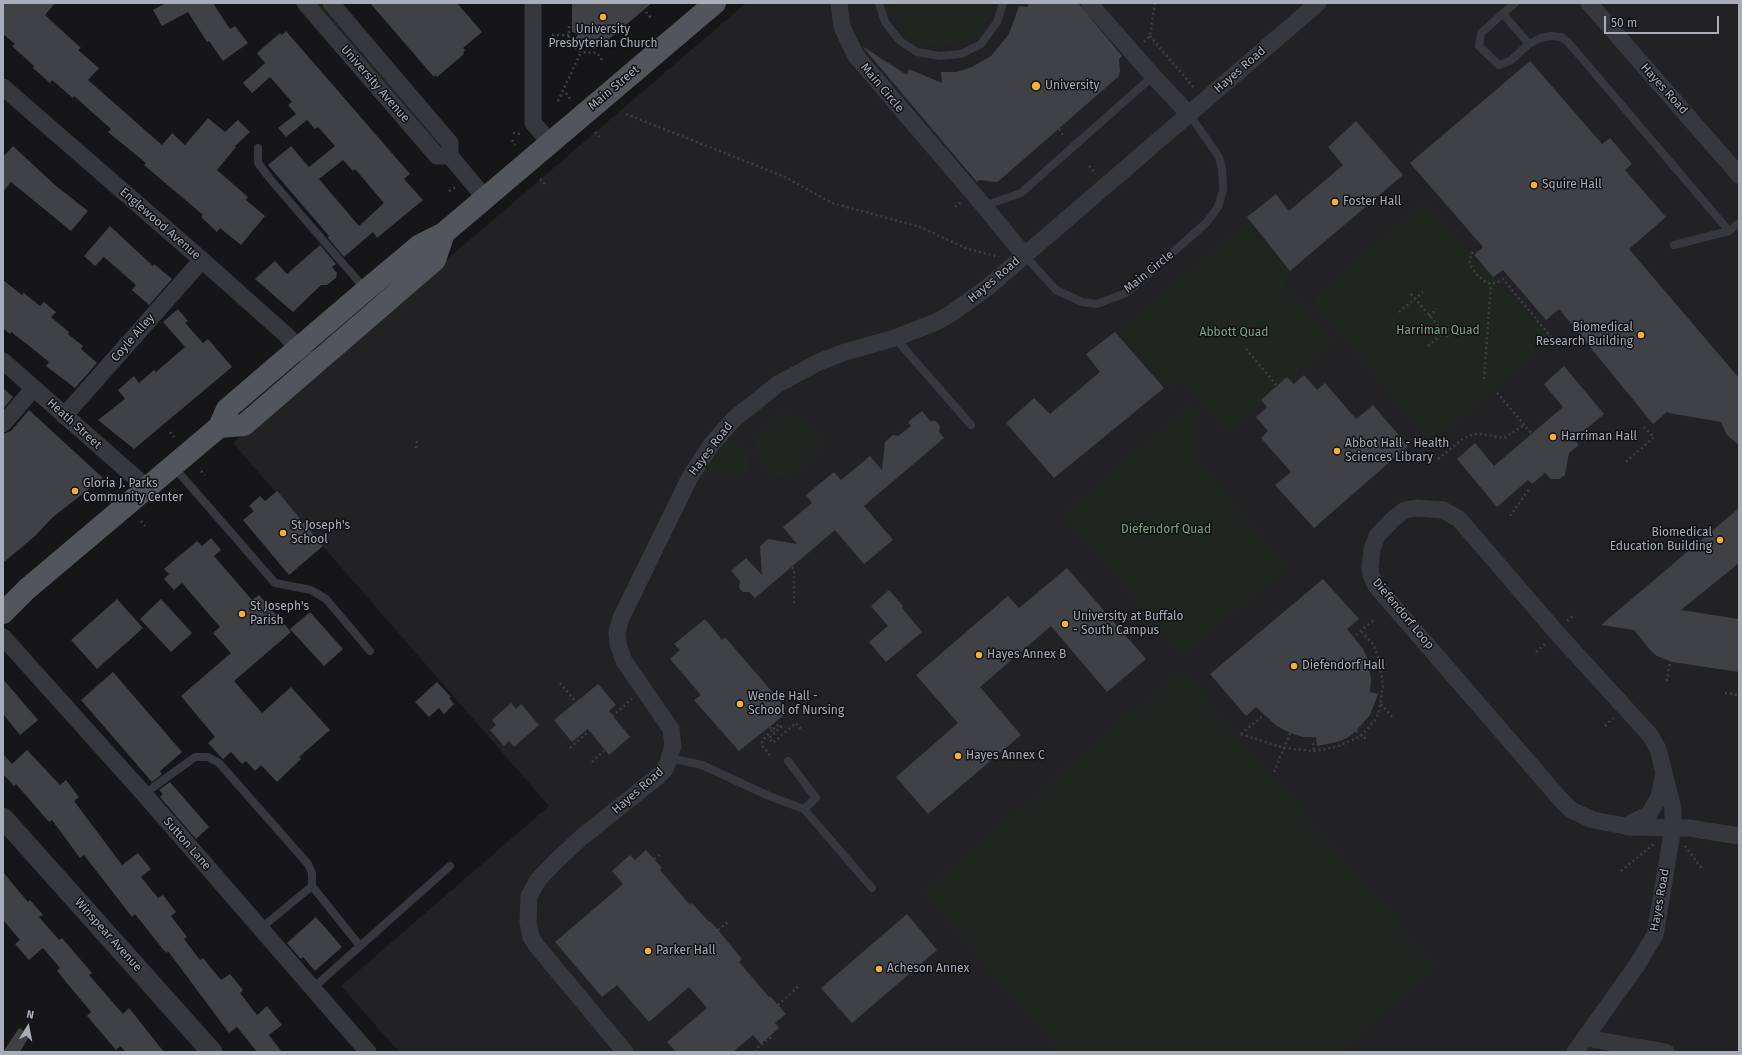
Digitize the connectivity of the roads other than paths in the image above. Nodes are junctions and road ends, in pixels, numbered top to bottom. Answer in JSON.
{"nodes":[{"id":1,"x":305,"y":3,"type":"edge"},
{"id":2,"x":331,"y":3,"type":"edge"},
{"id":3,"x":533,"y":3,"type":"edge"},
{"id":4,"x":839,"y":3,"type":"edge"},
{"id":5,"x":880,"y":3,"type":"edge"},
{"id":6,"x":1003,"y":3,"type":"edge"},
{"id":7,"x":1089,"y":3,"type":"edge"},
{"id":8,"x":1318,"y":3,"type":"edge"},
{"id":9,"x":1515,"y":3,"type":"edge"},
{"id":10,"x":1589,"y":3,"type":"edge"},
{"id":11,"x":710,"y":4,"type":"edge"},
{"id":12,"x":1503,"y":14,"type":"junction"},
{"id":13,"x":1529,"y":44,"type":"junction"},
{"id":14,"x":1153,"y":76,"type":"junction"},
{"id":15,"x":3,"y":87,"type":"edge"},
{"id":16,"x":1189,"y":114,"type":"junction"},
{"id":17,"x":550,"y":142,"type":"junction"},
{"id":18,"x":258,"y":148,"type":"dead end"},
{"id":19,"x":450,"y":156,"type":"junction"},
{"id":20,"x":1739,"y":175,"type":"edge"},
{"id":21,"x":485,"y":198,"type":"junction"},
{"id":22,"x":984,"y":206,"type":"junction"},
{"id":23,"x":1739,"y":223,"type":"edge"},
{"id":24,"x":1729,"y":231,"type":"junction"},
{"id":25,"x":444,"y":233,"type":"junction"},
{"id":26,"x":1674,"y":245,"type":"dead end"},
{"id":27,"x":1024,"y":255,"type":"junction"},
{"id":28,"x":202,"y":260,"type":"junction"},
{"id":29,"x":366,"y":290,"type":"junction"},
{"id":30,"x":895,"y":338,"type":"junction"},
{"id":31,"x":299,"y":348,"type":"junction"},
{"id":32,"x":3,"y":361,"type":"edge"},
{"id":33,"x":314,"y":365,"type":"junction"},
{"id":34,"x":34,"y":388,"type":"junction"},
{"id":35,"x":64,"y":416,"type":"junction"},
{"id":36,"x":3,"y":424,"type":"edge"},
{"id":37,"x":971,"y":425,"type":"dead end"},
{"id":38,"x":219,"y":426,"type":"junction"},
{"id":39,"x":172,"y":465,"type":"junction"},
{"id":40,"x":146,"y":488,"type":"junction"},
{"id":41,"x":3,"y":612,"type":"edge"},
{"id":42,"x":3,"y":637,"type":"edge"},
{"id":43,"x":370,"y":651,"type":"dead end"},
{"id":44,"x":670,"y":758,"type":"junction"},
{"id":45,"x":788,"y":761,"type":"dead end"},
{"id":46,"x":1664,"y":773,"type":"junction"},
{"id":47,"x":144,"y":794,"type":"junction"},
{"id":48,"x":804,"y":809,"type":"junction"},
{"id":49,"x":3,"y":818,"type":"edge"},
{"id":50,"x":1625,"y":826,"type":"junction"},
{"id":51,"x":1673,"y":827,"type":"junction"},
{"id":52,"x":1739,"y":836,"type":"edge"},
{"id":53,"x":450,"y":866,"type":"dead end"},
{"id":54,"x":312,"y":886,"type":"junction"},
{"id":55,"x":872,"y":888,"type":"dead end"},
{"id":56,"x":260,"y":929,"type":"junction"},
{"id":57,"x":360,"y":946,"type":"junction"},
{"id":58,"x":313,"y":988,"type":"junction"},
{"id":59,"x":1586,"y":1038,"type":"junction"},
{"id":60,"x":212,"y":1052,"type":"edge"},
{"id":61,"x":368,"y":1052,"type":"edge"},
{"id":62,"x":625,"y":1052,"type":"edge"},
{"id":63,"x":1575,"y":1052,"type":"edge"},
{"id":64,"x":1666,"y":1052,"type":"edge"}],
"edges":[{"from":1,"to":19,"type":"street","name":"University Avenue"},
{"from":2,"to":19,"type":"street","name":"University Avenue"},
{"from":3,"to":17,"type":"street"},
{"from":4,"to":22,"type":"street","name":"Main Circle"},
{"from":5,"to":6,"type":"lane"},
{"from":7,"to":14,"type":"street","name":"Main Circle"},
{"from":8,"to":16,"type":"street","name":"Hayes Road"},
{"from":9,"to":12,"type":"lane"},
{"from":10,"to":20,"type":"street","name":"Hayes Road"},
{"from":11,"to":17,"type":"main road","name":"Main Street"},
{"from":12,"to":13,"type":"lane"},
{"from":12,"to":13,"type":"lane"},
{"from":13,"to":24,"type":"lane"},
{"from":14,"to":16,"type":"street","name":"Main Circle"},
{"from":14,"to":22,"type":"lane"},
{"from":15,"to":28,"type":"street","name":"Englewood Avenue"},
{"from":16,"to":27,"type":"street","name":"Hayes Road"},
{"from":16,"to":27,"type":"lane","name":"Main Circle"},
{"from":17,"to":21,"type":"main road","name":"Main Street"},
{"from":18,"to":29,"type":"lane"},
{"from":19,"to":21,"type":"street","name":"University Avenue"},
{"from":21,"to":25,"type":"main road","name":"Main Street"},
{"from":22,"to":27,"type":"street","name":"Main Circle"},
{"from":23,"to":24,"type":"lane"},
{"from":24,"to":26,"type":"lane"},
{"from":25,"to":29,"type":"main road","name":"Main Street"},
{"from":25,"to":33,"type":"main road"},
{"from":27,"to":30,"type":"street","name":"Hayes Road"},
{"from":28,"to":31,"type":"street","name":"Englewood Avenue"},
{"from":28,"to":35,"type":"street","name":"Coyle Alley"},
{"from":29,"to":31,"type":"main road","name":"Main Street"},
{"from":30,"to":37,"type":"lane"},
{"from":30,"to":44,"type":"street","name":"Hayes Road"},
{"from":31,"to":33,"type":"street","name":"Englewood Avenue"},
{"from":31,"to":38,"type":"main road","name":"Main Street"},
{"from":32,"to":34,"type":"street","name":"Heath Street"},
{"from":33,"to":38,"type":"main road"},
{"from":34,"to":35,"type":"street","name":"Heath Street"},
{"from":34,"to":36,"type":"street"},
{"from":35,"to":40,"type":"street","name":"Heath Street"},
{"from":38,"to":39,"type":"main road"},
{"from":39,"to":40,"type":"main road"},
{"from":39,"to":43,"type":"lane"},
{"from":40,"to":41,"type":"main road"},
{"from":42,"to":47,"type":"street","name":"Sutton Lane"},
{"from":44,"to":48,"type":"lane"},
{"from":44,"to":62,"type":"street","name":"Hayes Road"},
{"from":45,"to":48,"type":"lane"},
{"from":46,"to":50,"type":"street","name":"Diefendorf Loop"},
{"from":46,"to":50,"type":"street","name":"Diefendorf Loop"},
{"from":46,"to":51,"type":"street","name":"Hayes Road"},
{"from":47,"to":54,"type":"lane"},
{"from":47,"to":56,"type":"street","name":"Sutton Lane"},
{"from":48,"to":55,"type":"lane"},
{"from":49,"to":60,"type":"street","name":"Winspear Avenue"},
{"from":50,"to":51,"type":"street"},
{"from":51,"to":52,"type":"street"},
{"from":51,"to":59,"type":"street","name":"Hayes Road"},
{"from":53,"to":57,"type":"lane"},
{"from":54,"to":56,"type":"lane"},
{"from":54,"to":57,"type":"lane"},
{"from":56,"to":58,"type":"street","name":"Sutton Lane"},
{"from":57,"to":58,"type":"lane"},
{"from":58,"to":61,"type":"street","name":"Sutton Lane"},
{"from":59,"to":63,"type":"street","name":"Hayes Road"},
{"from":59,"to":64,"type":"street"}]}
